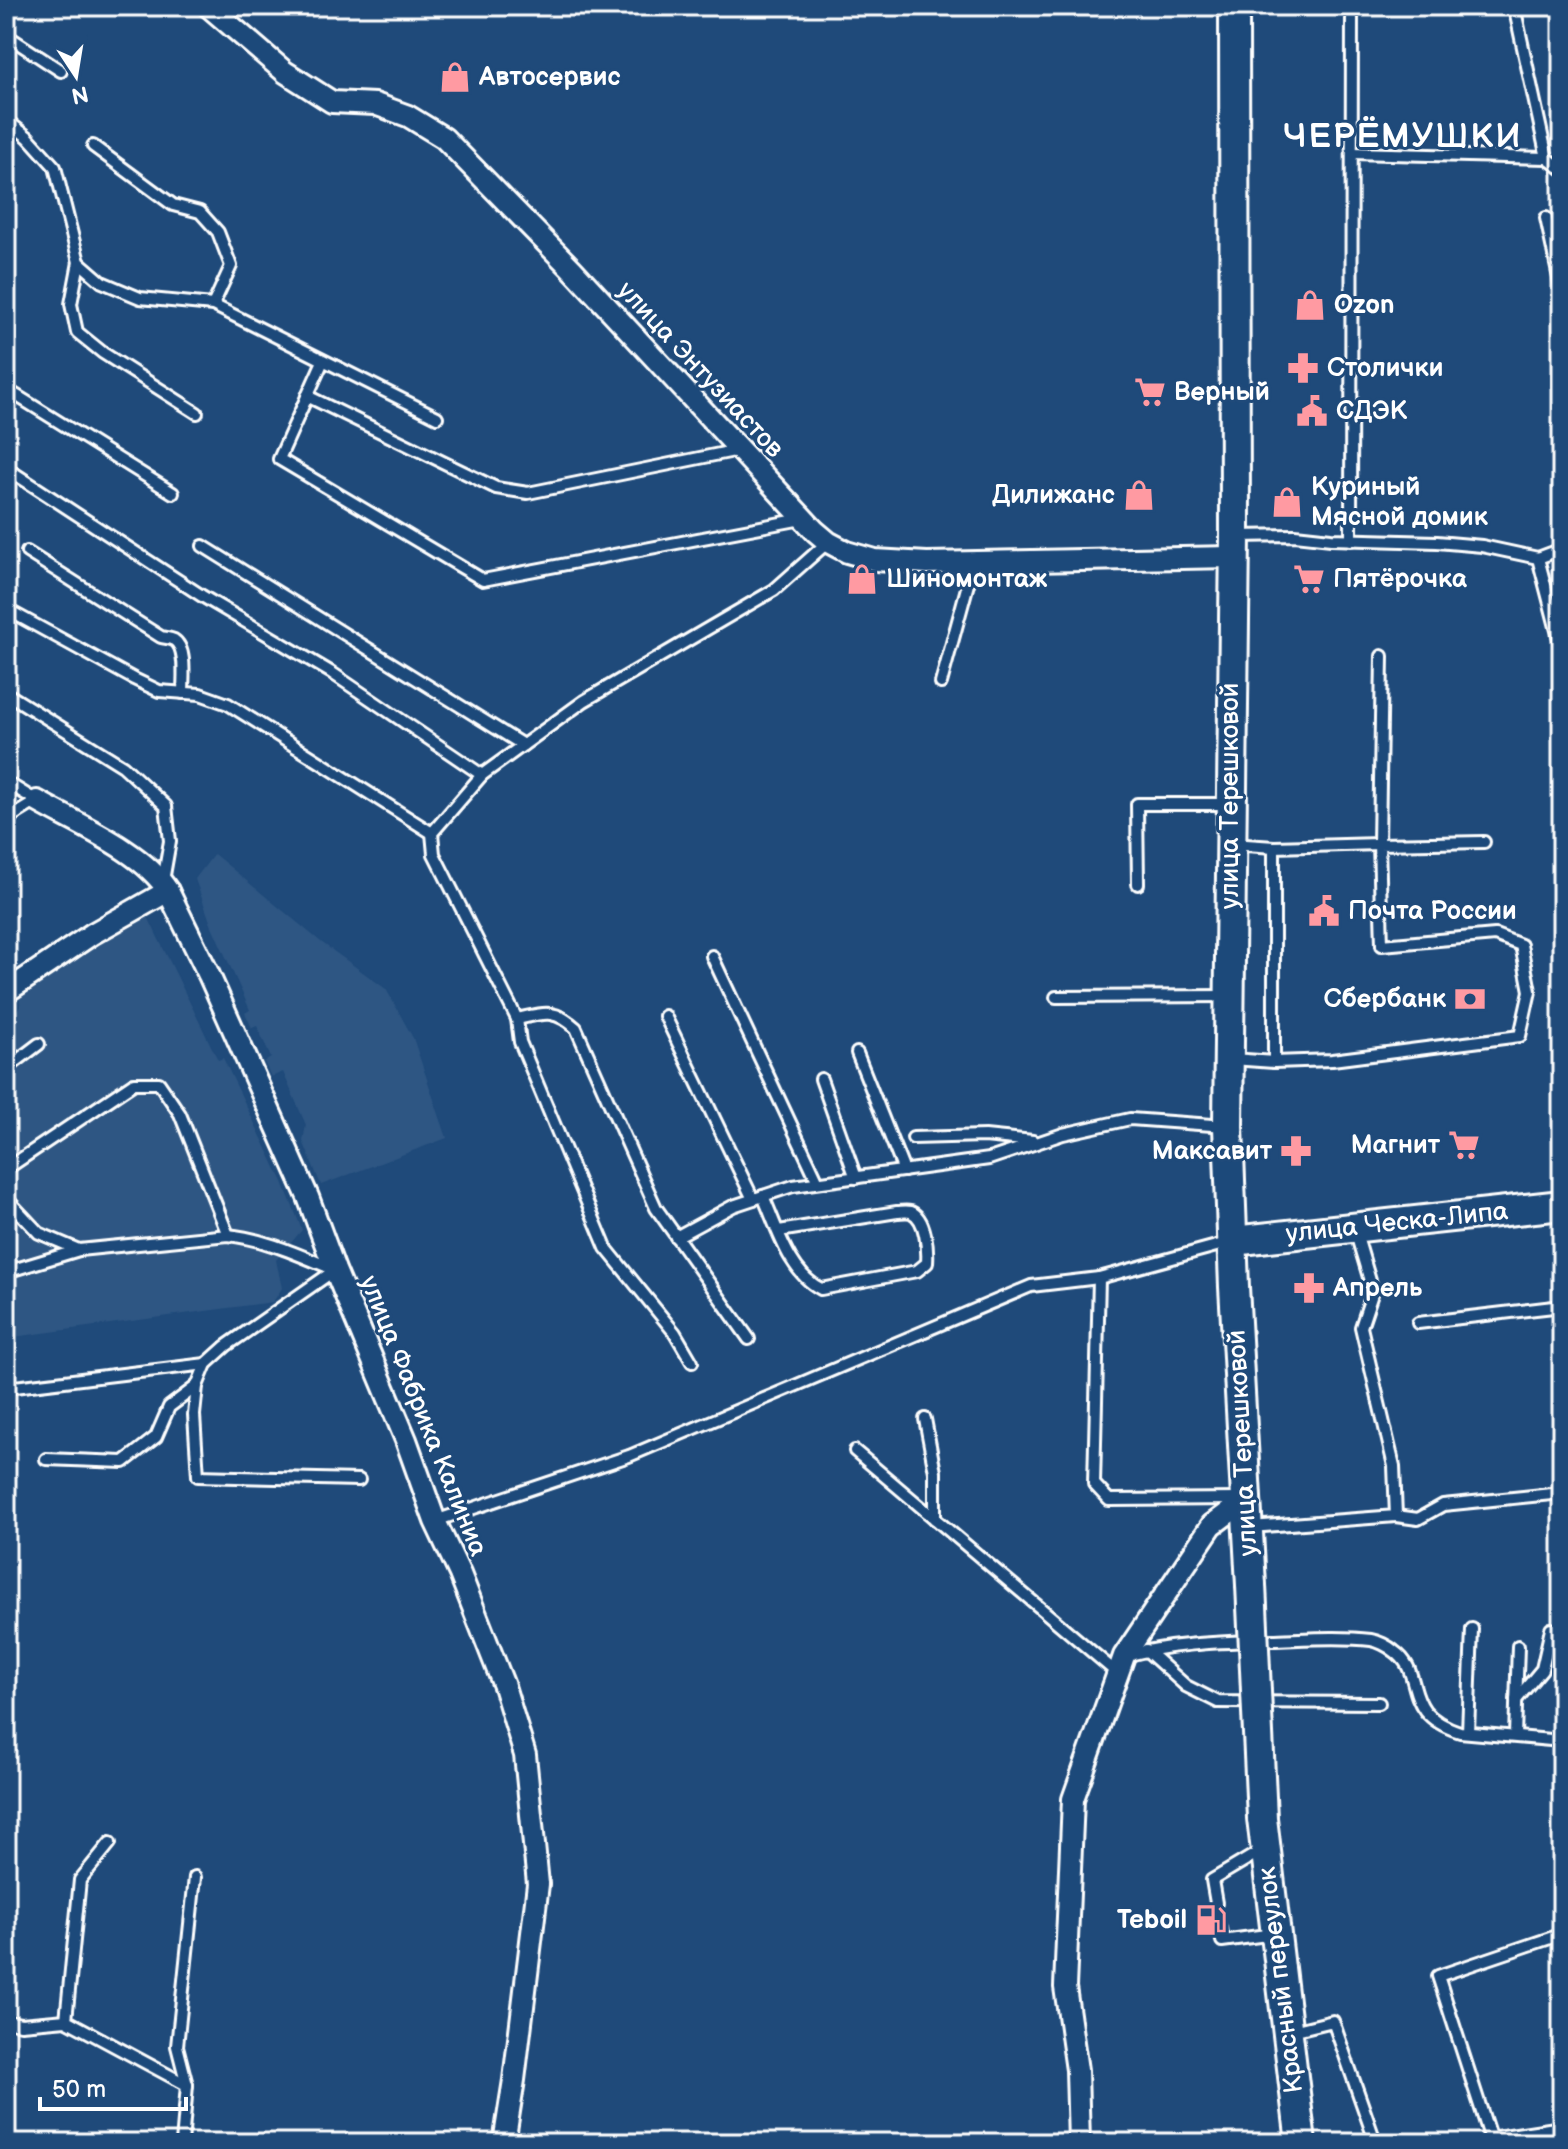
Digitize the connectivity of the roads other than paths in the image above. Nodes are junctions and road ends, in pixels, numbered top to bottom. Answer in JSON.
{"nodes":[{"id":1,"x":208,"y":6,"type":"edge"},
{"id":2,"x":1234,"y":6,"type":"edge"},
{"id":3,"x":1352,"y":6,"type":"edge"},
{"id":4,"x":1514,"y":6,"type":"edge"},
{"id":5,"x":6,"y":35,"type":"edge"},
{"id":6,"x":61,"y":71,"type":"dead end"},
{"id":7,"x":6,"y":120,"type":"edge"},
{"id":8,"x":93,"y":146,"type":"dead end"},
{"id":9,"x":1352,"y":153,"type":"junction"},
{"id":10,"x":1547,"y":158,"type":"junction"},
{"id":11,"x":1562,"y":169,"type":"edge"},
{"id":12,"x":1546,"y":218,"type":"dead end"},
{"id":13,"x":79,"y":262,"type":"junction"},
{"id":14,"x":1562,"y":292,"type":"edge"},
{"id":15,"x":213,"y":305,"type":"junction"},
{"id":16,"x":323,"y":361,"type":"junction"},
{"id":17,"x":6,"y":389,"type":"edge"},
{"id":18,"x":307,"y":396,"type":"junction"},
{"id":19,"x":197,"y":413,"type":"dead end"},
{"id":20,"x":437,"y":417,"type":"dead end"},
{"id":21,"x":739,"y":450,"type":"junction"},
{"id":22,"x":6,"y":468,"type":"edge"},
{"id":23,"x":173,"y":493,"type":"dead end"},
{"id":24,"x":803,"y":519,"type":"junction"},
{"id":25,"x":1351,"y":540,"type":"junction"},
{"id":26,"x":828,"y":542,"type":"junction"},
{"id":27,"x":203,"y":546,"type":"dead end"},
{"id":28,"x":1234,"y":546,"type":"junction"},
{"id":29,"x":1562,"y":549,"type":"edge"},
{"id":30,"x":27,"y":552,"type":"dead end"},
{"id":31,"x":1538,"y":558,"type":"junction"},
{"id":32,"x":974,"y":562,"type":"junction"},
{"id":33,"x":6,"y":609,"type":"edge"},
{"id":34,"x":1562,"y":650,"type":"edge"},
{"id":35,"x":1382,"y":656,"type":"dead end"},
{"id":36,"x":941,"y":683,"type":"dead end"},
{"id":37,"x":6,"y":693,"type":"edge"},
{"id":38,"x":183,"y":693,"type":"junction"},
{"id":39,"x":523,"y":745,"type":"junction"},
{"id":40,"x":482,"y":775,"type":"junction"},
{"id":41,"x":6,"y":782,"type":"edge"},
{"id":42,"x":37,"y":801,"type":"junction"},
{"id":43,"x":1230,"y":804,"type":"junction"},
{"id":44,"x":6,"y":820,"type":"edge"},
{"id":45,"x":432,"y":833,"type":"junction"},
{"id":46,"x":1484,"y":842,"type":"dead end"},
{"id":47,"x":1230,"y":844,"type":"junction"},
{"id":48,"x":1379,"y":844,"type":"junction"},
{"id":49,"x":1274,"y":847,"type":"junction"},
{"id":50,"x":1138,"y":884,"type":"dead end"},
{"id":51,"x":165,"y":887,"type":"junction"},
{"id":52,"x":712,"y":956,"type":"dead end"},
{"id":53,"x":6,"y":992,"type":"edge"},
{"id":54,"x":1230,"y":996,"type":"junction"},
{"id":55,"x":1056,"y":997,"type":"dead end"},
{"id":56,"x":665,"y":1016,"type":"dead end"},
{"id":57,"x":517,"y":1019,"type":"junction"},
{"id":58,"x":39,"y":1044,"type":"dead end"},
{"id":59,"x":857,"y":1053,"type":"dead end"},
{"id":60,"x":1229,"y":1059,"type":"junction"},
{"id":61,"x":1274,"y":1062,"type":"junction"},
{"id":62,"x":6,"y":1069,"type":"edge"},
{"id":63,"x":821,"y":1079,"type":"dead end"},
{"id":64,"x":1228,"y":1126,"type":"junction"},
{"id":65,"x":913,"y":1138,"type":"dead end"},
{"id":66,"x":1039,"y":1142,"type":"junction"},
{"id":67,"x":6,"y":1169,"type":"edge"},
{"id":68,"x":904,"y":1171,"type":"junction"},
{"id":69,"x":856,"y":1178,"type":"junction"},
{"id":70,"x":818,"y":1182,"type":"junction"},
{"id":71,"x":6,"y":1198,"type":"edge"},
{"id":72,"x":758,"y":1198,"type":"junction"},
{"id":73,"x":1562,"y":1205,"type":"edge"},
{"id":74,"x":1354,"y":1228,"type":"junction"},
{"id":75,"x":779,"y":1231,"type":"junction"},
{"id":76,"x":228,"y":1235,"type":"junction"},
{"id":77,"x":676,"y":1237,"type":"junction"},
{"id":78,"x":1233,"y":1241,"type":"junction"},
{"id":79,"x":79,"y":1250,"type":"junction"},
{"id":80,"x":335,"y":1270,"type":"junction"},
{"id":81,"x":6,"y":1272,"type":"edge"},
{"id":82,"x":1099,"y":1278,"type":"junction"},
{"id":83,"x":1562,"y":1306,"type":"edge"},
{"id":84,"x":1418,"y":1323,"type":"dead end"},
{"id":85,"x":749,"y":1339,"type":"dead end"},
{"id":86,"x":692,"y":1362,"type":"dead end"},
{"id":87,"x":206,"y":1364,"type":"junction"},
{"id":88,"x":197,"y":1386,"type":"junction"},
{"id":89,"x":6,"y":1388,"type":"edge"},
{"id":90,"x":925,"y":1419,"type":"dead end"},
{"id":91,"x":855,"y":1451,"type":"dead end"},
{"id":92,"x":46,"y":1459,"type":"dead end"},
{"id":93,"x":359,"y":1480,"type":"dead end"},
{"id":94,"x":1562,"y":1493,"type":"edge"},
{"id":95,"x":1248,"y":1513,"type":"junction"},
{"id":96,"x":1396,"y":1516,"type":"junction"},
{"id":97,"x":935,"y":1519,"type":"junction"},
{"id":98,"x":435,"y":1521,"type":"junction"},
{"id":99,"x":1472,"y":1629,"type":"dead end"},
{"id":100,"x":1551,"y":1629,"type":"dead end"},
{"id":101,"x":1518,"y":1646,"type":"dead end"},
{"id":102,"x":1146,"y":1650,"type":"junction"},
{"id":103,"x":1120,"y":1665,"type":"junction"},
{"id":104,"x":1516,"y":1700,"type":"junction"},
{"id":105,"x":1379,"y":1703,"type":"dead end"},
{"id":106,"x":1468,"y":1732,"type":"junction"},
{"id":107,"x":1515,"y":1736,"type":"junction"},
{"id":108,"x":1562,"y":1741,"type":"edge"},
{"id":109,"x":1262,"y":1818,"type":"joint"},
{"id":110,"x":110,"y":1843,"type":"dead end"},
{"id":111,"x":1265,"y":1848,"type":"junction"},
{"id":112,"x":195,"y":1877,"type":"dead end"},
{"id":113,"x":1216,"y":1903,"type":"dead end"},
{"id":114,"x":1220,"y":1928,"type":"dead end"},
{"id":115,"x":1275,"y":1934,"type":"junction"},
{"id":116,"x":1562,"y":1934,"type":"edge"},
{"id":117,"x":66,"y":2020,"type":"junction"},
{"id":118,"x":6,"y":2021,"type":"edge"},
{"id":119,"x":1286,"y":2033,"type":"junction"},
{"id":120,"x":187,"y":2085,"type":"junction"},
{"id":121,"x":1562,"y":2127,"type":"edge"},
{"id":122,"x":1491,"y":2140,"type":"edge"},
{"id":123,"x":1375,"y":2141,"type":"edge"},
{"id":124,"x":182,"y":2143,"type":"edge"},
{"id":125,"x":504,"y":2143,"type":"edge"},
{"id":126,"x":1079,"y":2143,"type":"edge"},
{"id":127,"x":1301,"y":2143,"type":"edge"}],
"edges":[{"from":1,"to":21,"type":"street","name":"улица Энтузиастов"},
{"from":2,"to":28,"type":"main road","name":"улица Терешковой"},
{"from":3,"to":9,"type":"lane"},
{"from":4,"to":10,"type":"lane"},
{"from":5,"to":6,"type":"lane"},
{"from":7,"to":13,"type":"lane"},
{"from":8,"to":15,"type":"lane"},
{"from":9,"to":10,"type":"lane"},
{"from":9,"to":25,"type":"lane"},
{"from":10,"to":11,"type":"lane"},
{"from":12,"to":14,"type":"lane"},
{"from":13,"to":15,"type":"lane"},
{"from":13,"to":19,"type":"lane"},
{"from":15,"to":16,"type":"lane"},
{"from":16,"to":18,"type":"lane"},
{"from":16,"to":20,"type":"lane"},
{"from":17,"to":23,"type":"lane"},
{"from":18,"to":21,"type":"lane"},
{"from":18,"to":24,"type":"lane"},
{"from":21,"to":24,"type":"street","name":"улица Энтузиастов"},
{"from":22,"to":40,"type":"lane"},
{"from":24,"to":26,"type":"street","name":"улица Энтузиастов"},
{"from":25,"to":28,"type":"lane"},
{"from":25,"to":31,"type":"lane"},
{"from":26,"to":32,"type":"street","name":"улица Энтузиастов"},
{"from":26,"to":39,"type":"lane"},
{"from":27,"to":39,"type":"lane"},
{"from":28,"to":32,"type":"street","name":"улица Энтузиастов"},
{"from":28,"to":43,"type":"main road","name":"улица Терешковой"},
{"from":29,"to":31,"type":"lane"},
{"from":30,"to":38,"type":"lane"},
{"from":31,"to":34,"type":"lane"},
{"from":32,"to":36,"type":"lane"},
{"from":33,"to":38,"type":"lane"},
{"from":35,"to":48,"type":"lane"},
{"from":37,"to":51,"type":"lane"},
{"from":38,"to":45,"type":"lane"},
{"from":39,"to":40,"type":"lane"},
{"from":40,"to":45,"type":"lane"},
{"from":41,"to":42,"type":"lane"},
{"from":42,"to":44,"type":"lane"},
{"from":42,"to":51,"type":"street","name":"улица Фабрика Калиниа"},
{"from":43,"to":47,"type":"main road","name":"улица Терешковой"},
{"from":43,"to":50,"type":"lane"},
{"from":45,"to":57,"type":"lane"},
{"from":46,"to":48,"type":"lane"},
{"from":47,"to":49,"type":"lane"},
{"from":47,"to":54,"type":"main road","name":"улица Терешковой"},
{"from":48,"to":49,"type":"lane"},
{"from":48,"to":61,"type":"lane"},
{"from":49,"to":61,"type":"lane"},
{"from":51,"to":53,"type":"street"},
{"from":51,"to":80,"type":"street","name":"улица Фабрика Калиниа"},
{"from":52,"to":70,"type":"lane"},
{"from":54,"to":55,"type":"lane"},
{"from":54,"to":60,"type":"main road","name":"улица Терешковой"},
{"from":56,"to":72,"type":"lane"},
{"from":57,"to":77,"type":"lane"},
{"from":57,"to":86,"type":"lane"},
{"from":58,"to":62,"type":"lane"},
{"from":59,"to":68,"type":"lane"},
{"from":60,"to":61,"type":"lane"},
{"from":60,"to":64,"type":"main road","name":"улица Терешковой"},
{"from":63,"to":69,"type":"lane"},
{"from":64,"to":66,"type":"lane"},
{"from":64,"to":78,"type":"main road","name":"улица Терешковой"},
{"from":65,"to":66,"type":"lane"},
{"from":66,"to":68,"type":"lane"},
{"from":67,"to":76,"type":"lane"},
{"from":68,"to":69,"type":"lane"},
{"from":69,"to":70,"type":"lane"},
{"from":70,"to":72,"type":"lane"},
{"from":71,"to":79,"type":"lane"},
{"from":72,"to":75,"type":"lane"},
{"from":72,"to":77,"type":"lane"},
{"from":73,"to":74,"type":"main road","name":"улица Ческа-Липа"},
{"from":74,"to":78,"type":"main road","name":"улица Ческа-Липа"},
{"from":74,"to":96,"type":"lane"},
{"from":75,"to":75,"type":"lane"},
{"from":76,"to":79,"type":"lane"},
{"from":76,"to":80,"type":"lane"},
{"from":77,"to":85,"type":"lane"},
{"from":78,"to":82,"type":"lane"},
{"from":78,"to":95,"type":"main road","name":"улица Терешковой"},
{"from":79,"to":81,"type":"lane"},
{"from":80,"to":87,"type":"lane"},
{"from":80,"to":98,"type":"street","name":"улица Фабрика Калиниа"},
{"from":82,"to":95,"type":"lane"},
{"from":82,"to":98,"type":"lane"},
{"from":83,"to":84,"type":"lane"},
{"from":87,"to":88,"type":"lane"},
{"from":87,"to":89,"type":"lane"},
{"from":88,"to":92,"type":"lane"},
{"from":88,"to":93,"type":"lane"},
{"from":90,"to":97,"type":"lane"},
{"from":91,"to":97,"type":"lane"},
{"from":94,"to":96,"type":"lane"},
{"from":95,"to":96,"type":"lane"},
{"from":95,"to":103,"type":"street"},
{"from":95,"to":109,"type":"main road","name":"улица Терешковой","bridge":true},
{"from":97,"to":103,"type":"lane"},
{"from":98,"to":125,"type":"street","name":"улица Фабрика Калиниа"},
{"from":99,"to":106,"type":"lane"},
{"from":100,"to":104,"type":"lane"},
{"from":101,"to":104,"type":"lane"},
{"from":102,"to":103,"type":"lane"},
{"from":102,"to":105,"type":"lane"},
{"from":102,"to":106,"type":"lane"},
{"from":103,"to":126,"type":"street"},
{"from":104,"to":107,"type":"lane"},
{"from":106,"to":107,"type":"lane"},
{"from":107,"to":108,"type":"lane"},
{"from":109,"to":111,"type":"main road","name":"Красный переулок"},
{"from":110,"to":117,"type":"lane"},
{"from":111,"to":113,"type":"lane"},
{"from":111,"to":115,"type":"main road","name":"Красный переулок"},
{"from":112,"to":120,"type":"lane"},
{"from":114,"to":115,"type":"lane"},
{"from":115,"to":119,"type":"main road","name":"Красный переулок"},
{"from":116,"to":122,"type":"lane"},
{"from":117,"to":118,"type":"lane"},
{"from":117,"to":120,"type":"lane"},
{"from":119,"to":123,"type":"lane"},
{"from":119,"to":127,"type":"main road","name":"Красный переулок"},
{"from":120,"to":124,"type":"lane"},
{"from":121,"to":122,"type":"lane"}]}
